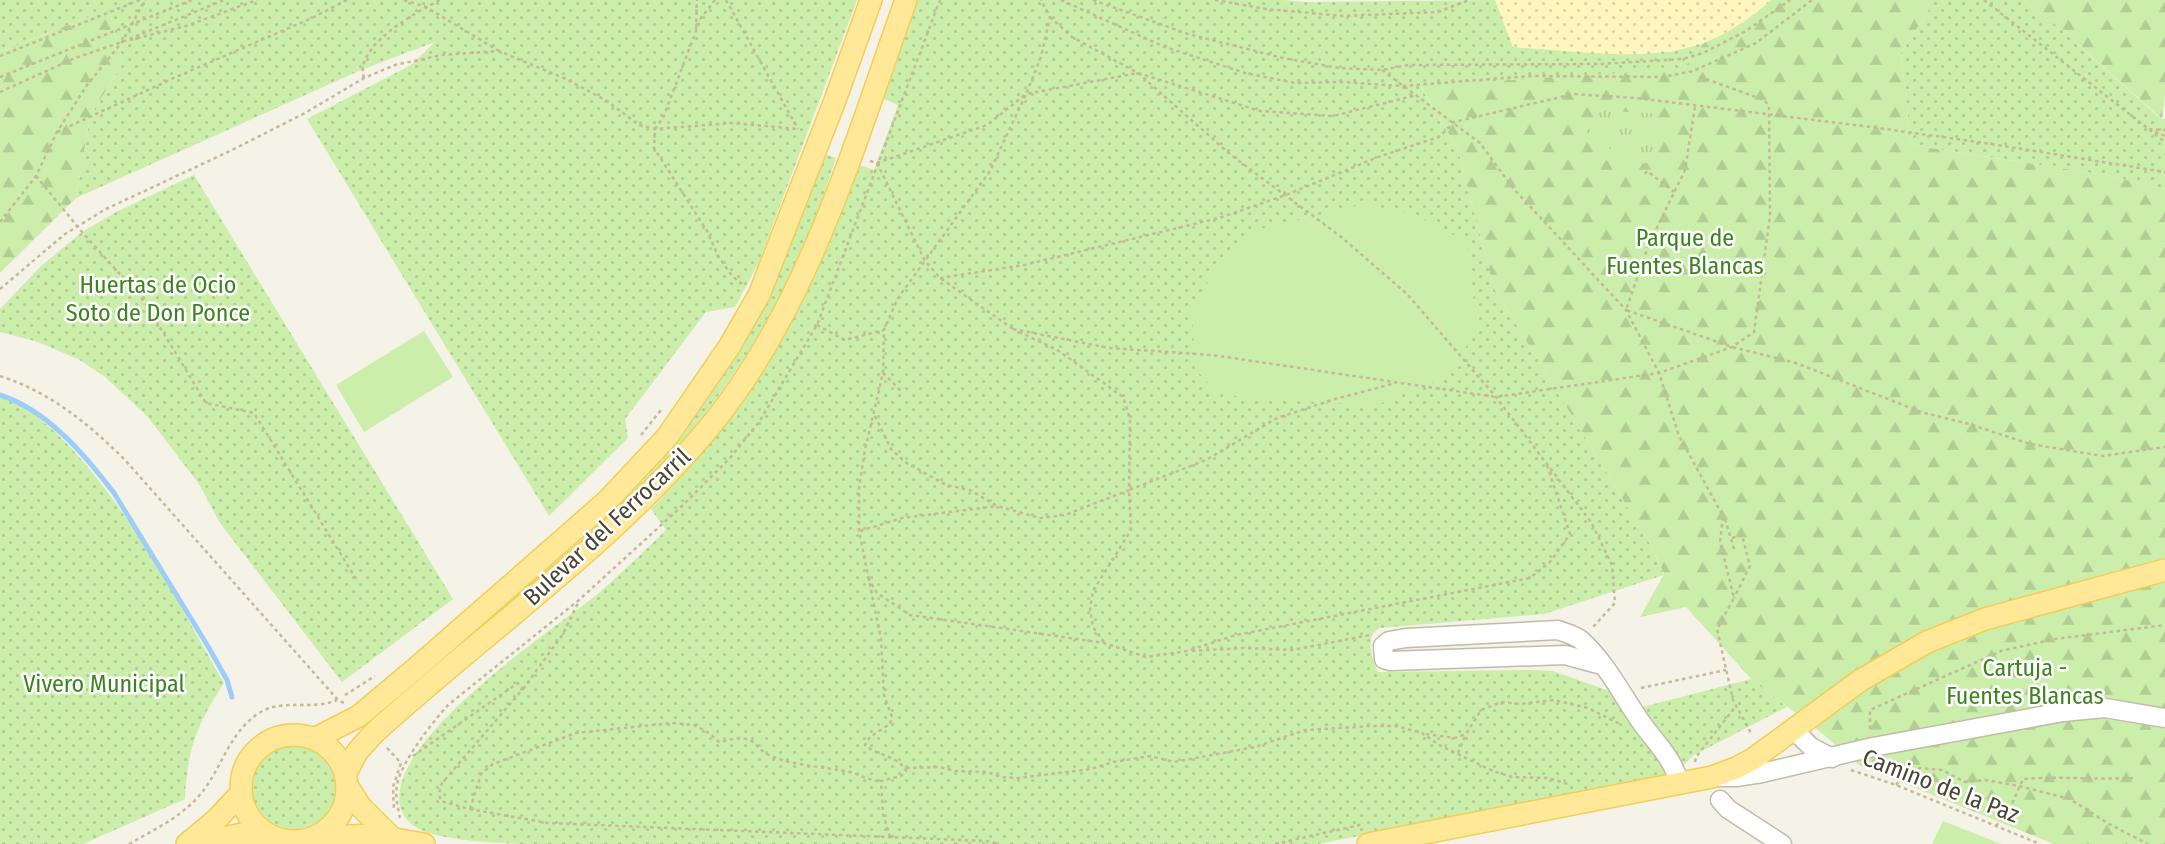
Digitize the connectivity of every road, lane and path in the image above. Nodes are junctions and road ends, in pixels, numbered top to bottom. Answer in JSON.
{"nodes":[{"id":1,"x":140,"y":0,"type":"edge"},
{"id":2,"x":145,"y":0,"type":"edge"},
{"id":3,"x":192,"y":0,"type":"edge"},
{"id":4,"x":224,"y":0,"type":"edge"},
{"id":5,"x":257,"y":0,"type":"edge"},
{"id":6,"x":346,"y":0,"type":"edge"},
{"id":7,"x":404,"y":0,"type":"edge"},
{"id":8,"x":439,"y":0,"type":"edge"},
{"id":9,"x":697,"y":0,"type":"edge"},
{"id":10,"x":715,"y":0,"type":"edge"},
{"id":11,"x":726,"y":0,"type":"edge"},
{"id":12,"x":871,"y":0,"type":"edge"},
{"id":13,"x":906,"y":0,"type":"edge"},
{"id":14,"x":940,"y":0,"type":"edge"},
{"id":15,"x":1041,"y":0,"type":"edge"},
{"id":16,"x":1061,"y":0,"type":"edge"},
{"id":17,"x":1093,"y":0,"type":"edge"},
{"id":18,"x":1215,"y":0,"type":"edge"},
{"id":19,"x":1469,"y":0,"type":"edge"},
{"id":20,"x":1790,"y":0,"type":"edge"},
{"id":21,"x":1812,"y":0,"type":"edge"},
{"id":22,"x":1984,"y":0,"type":"edge"},
{"id":23,"x":426,"y":7,"type":"junction"},
{"id":24,"x":1050,"y":17,"type":"junction"},
{"id":25,"x":132,"y":25,"type":"junction"},
{"id":26,"x":695,"y":33,"type":"junction"},
{"id":27,"x":122,"y":42,"type":"junction"},
{"id":28,"x":499,"y":51,"type":"junction"},
{"id":29,"x":0,"y":56,"type":"edge"},
{"id":30,"x":1382,"y":70,"type":"junction"},
{"id":31,"x":1138,"y":73,"type":"junction"},
{"id":32,"x":1698,"y":76,"type":"dead end"},
{"id":33,"x":0,"y":77,"type":"edge"},
{"id":34,"x":364,"y":78,"type":"junction"},
{"id":35,"x":1402,"y":86,"type":"junction"},
{"id":36,"x":0,"y":92,"type":"edge"},
{"id":37,"x":1026,"y":94,"type":"junction"},
{"id":38,"x":1417,"y":95,"type":"junction"},
{"id":39,"x":1695,"y":107,"type":"junction"},
{"id":40,"x":1770,"y":114,"type":"junction"},
{"id":41,"x":1454,"y":122,"type":"junction"},
{"id":42,"x":655,"y":129,"type":"junction"},
{"id":43,"x":2149,"y":129,"type":"junction"},
{"id":44,"x":2165,"y":130,"type":"edge"},
{"id":45,"x":57,"y":132,"type":"junction"},
{"id":46,"x":2165,"y":136,"type":"edge"},
{"id":47,"x":2165,"y":142,"type":"edge"},
{"id":48,"x":877,"y":163,"type":"junction"},
{"id":49,"x":2165,"y":172,"type":"edge"},
{"id":50,"x":1645,"y":174,"type":"dead end"},
{"id":51,"x":36,"y":176,"type":"junction"},
{"id":52,"x":1674,"y":192,"type":"junction"},
{"id":53,"x":1286,"y":195,"type":"junction"},
{"id":54,"x":0,"y":222,"type":"edge"},
{"id":55,"x":77,"y":226,"type":"junction"},
{"id":56,"x":925,"y":261,"type":"junction"},
{"id":57,"x":940,"y":278,"type":"junction"},
{"id":58,"x":748,"y":288,"type":"dead end"},
{"id":59,"x":0,"y":289,"type":"edge"},
{"id":60,"x":1626,"y":310,"type":"junction"},
{"id":61,"x":817,"y":325,"type":"dead end"},
{"id":62,"x":1013,"y":329,"type":"junction"},
{"id":63,"x":884,"y":330,"type":"junction"},
{"id":64,"x":1732,"y":347,"type":"junction"},
{"id":65,"x":883,"y":373,"type":"junction"},
{"id":66,"x":1659,"y":373,"type":"junction"},
{"id":67,"x":0,"y":376,"type":"edge"},
{"id":68,"x":1395,"y":384,"type":"junction"},
{"id":69,"x":901,"y":391,"type":"dead end"},
{"id":70,"x":1496,"y":397,"type":"junction"},
{"id":71,"x":666,"y":404,"type":"dead end"},
{"id":72,"x":875,"y":415,"type":"junction"},
{"id":73,"x":640,"y":436,"type":"dead end"},
{"id":74,"x":2165,"y":447,"type":"edge"},
{"id":75,"x":1545,"y":462,"type":"junction"},
{"id":76,"x":1129,"y":490,"type":"junction"},
{"id":77,"x":997,"y":506,"type":"junction"},
{"id":78,"x":1723,"y":516,"type":"junction"},
{"id":79,"x":859,"y":531,"type":"junction"},
{"id":80,"x":1732,"y":538,"type":"junction"},
{"id":81,"x":1735,"y":552,"type":"dead end"},
{"id":82,"x":2165,"y":570,"type":"edge"},
{"id":83,"x":867,"y":575,"type":"junction"},
{"id":84,"x":358,"y":582,"type":"dead end"},
{"id":85,"x":1734,"y":598,"type":"junction"},
{"id":86,"x":579,"y":600,"type":"dead end"},
{"id":87,"x":2165,"y":625,"type":"edge"},
{"id":88,"x":1580,"y":639,"type":"junction"},
{"id":89,"x":1389,"y":641,"type":"junction"},
{"id":90,"x":1104,"y":643,"type":"junction"},
{"id":91,"x":1187,"y":651,"type":"junction"},
{"id":92,"x":1602,"y":665,"type":"junction"},
{"id":93,"x":1726,"y":670,"type":"junction"},
{"id":94,"x":377,"y":675,"type":"dead end"},
{"id":95,"x":523,"y":689,"type":"junction"},
{"id":96,"x":1622,"y":692,"type":"junction"},
{"id":97,"x":345,"y":695,"type":"dead end"},
{"id":98,"x":338,"y":700,"type":"junction"},
{"id":99,"x":1736,"y":706,"type":"junction"},
{"id":100,"x":351,"y":707,"type":"dead end"},
{"id":101,"x":2165,"y":718,"type":"edge"},
{"id":102,"x":1643,"y":724,"type":"junction"},
{"id":103,"x":1422,"y":733,"type":"junction"},
{"id":104,"x":1789,"y":733,"type":"junction"},
{"id":105,"x":1466,"y":734,"type":"junction"},
{"id":106,"x":1755,"y":739,"type":"dead end"},
{"id":107,"x":314,"y":740,"type":"junction"},
{"id":108,"x":381,"y":740,"type":"dead end"},
{"id":109,"x":1873,"y":747,"type":"junction"},
{"id":110,"x":1458,"y":753,"type":"junction"},
{"id":111,"x":1832,"y":758,"type":"junction"},
{"id":112,"x":1802,"y":764,"type":"junction"},
{"id":113,"x":905,"y":768,"type":"junction"},
{"id":114,"x":1703,"y":769,"type":"junction"},
{"id":115,"x":1677,"y":775,"type":"junction"},
{"id":116,"x":2136,"y":778,"type":"dead end"},
{"id":117,"x":346,"y":780,"type":"junction"},
{"id":118,"x":881,"y":781,"type":"junction"},
{"id":119,"x":1896,"y":785,"type":"junction"},
{"id":120,"x":2019,"y":786,"type":"junction"},
{"id":121,"x":1557,"y":788,"type":"dead end"},
{"id":122,"x":241,"y":793,"type":"junction"},
{"id":123,"x":1720,"y":800,"type":"dead end"},
{"id":124,"x":470,"y":809,"type":"junction"},
{"id":125,"x":1374,"y":822,"type":"dead end"},
{"id":126,"x":1996,"y":826,"type":"junction"},
{"id":127,"x":397,"y":828,"type":"junction"},
{"id":128,"x":265,"y":834,"type":"junction"},
{"id":129,"x":890,"y":837,"type":"junction"},
{"id":130,"x":307,"y":839,"type":"junction"},
{"id":131,"x":129,"y":844,"type":"edge"},
{"id":132,"x":187,"y":844,"type":"edge"},
{"id":133,"x":196,"y":844,"type":"edge"},
{"id":134,"x":424,"y":844,"type":"edge"},
{"id":135,"x":999,"y":844,"type":"edge"},
{"id":136,"x":1275,"y":844,"type":"edge"},
{"id":137,"x":1368,"y":844,"type":"edge"},
{"id":138,"x":1782,"y":844,"type":"edge"},
{"id":139,"x":2040,"y":844,"type":"edge"},
{"id":140,"x":2148,"y":844,"type":"edge"}],
"edges":[{"from":1,"to":29,"type":"path"},
{"from":2,"to":25,"type":"path"},
{"from":3,"to":25,"type":"path"},
{"from":4,"to":27,"type":"path"},
{"from":5,"to":27,"type":"path"},
{"from":6,"to":45,"type":"path"},
{"from":7,"to":23,"type":"path"},
{"from":8,"to":23,"type":"path"},
{"from":9,"to":26,"type":"path"},
{"from":10,"to":26,"type":"path"},
{"from":11,"to":42,"type":"path"},
{"from":12,"to":107,"type":"main road","name":"Bulevar del Ferrocarril"},
{"from":13,"to":117,"type":"main road","name":"Bulevar del Ferrocarril"},
{"from":14,"to":48,"type":"path"},
{"from":15,"to":24,"type":"path"},
{"from":16,"to":35,"type":"path"},
{"from":17,"to":30,"type":"path"},
{"from":18,"to":19,"type":"path"},
{"from":20,"to":30,"type":"path"},
{"from":21,"to":35,"type":"path"},
{"from":22,"to":43,"type":"path"},
{"from":23,"to":28,"type":"path"},
{"from":23,"to":34,"type":"path"},
{"from":24,"to":31,"type":"path"},
{"from":24,"to":37,"type":"path"},
{"from":25,"to":27,"type":"path"},
{"from":25,"to":33,"type":"path"},
{"from":26,"to":42,"type":"path"},
{"from":27,"to":36,"type":"path"},
{"from":27,"to":45,"type":"path"},
{"from":28,"to":34,"type":"path"},
{"from":28,"to":42,"type":"path"},
{"from":30,"to":35,"type":"path"},
{"from":31,"to":37,"type":"path"},
{"from":31,"to":38,"type":"path"},
{"from":31,"to":53,"type":"path"},
{"from":32,"to":40,"type":"path"},
{"from":34,"to":55,"type":"path"},
{"from":35,"to":38,"type":"path"},
{"from":37,"to":48,"type":"path"},
{"from":37,"to":56,"type":"path"},
{"from":38,"to":41,"type":"path"},
{"from":39,"to":40,"type":"path"},
{"from":39,"to":41,"type":"path"},
{"from":39,"to":52,"type":"path"},
{"from":40,"to":49,"type":"path"},
{"from":40,"to":64,"type":"path"},
{"from":41,"to":53,"type":"path"},
{"from":41,"to":60,"type":"path"},
{"from":42,"to":58,"type":"path"},
{"from":43,"to":44,"type":"path"},
{"from":43,"to":46,"type":"path"},
{"from":43,"to":47,"type":"path"},
{"from":45,"to":51,"type":"path"},
{"from":48,"to":56,"type":"path"},
{"from":50,"to":52,"type":"path"},
{"from":51,"to":54,"type":"path"},
{"from":51,"to":55,"type":"path"},
{"from":52,"to":60,"type":"path"},
{"from":53,"to":57,"type":"path"},
{"from":53,"to":70,"type":"path"},
{"from":55,"to":59,"type":"path"},
{"from":55,"to":84,"type":"path"},
{"from":56,"to":57,"type":"path"},
{"from":56,"to":63,"type":"path"},
{"from":57,"to":62,"type":"path"},
{"from":60,"to":64,"type":"path"},
{"from":60,"to":66,"type":"path"},
{"from":61,"to":63,"type":"path"},
{"from":62,"to":68,"type":"path"},
{"from":62,"to":76,"type":"path"},
{"from":63,"to":65,"type":"path"},
{"from":64,"to":66,"type":"path"},
{"from":64,"to":74,"type":"path"},
{"from":65,"to":69,"type":"path"},
{"from":65,"to":72,"type":"path"},
{"from":66,"to":70,"type":"path"},
{"from":66,"to":78,"type":"path"},
{"from":67,"to":98,"type":"path"},
{"from":68,"to":70,"type":"path"},
{"from":68,"to":76,"type":"path"},
{"from":70,"to":75,"type":"path"},
{"from":71,"to":73,"type":"path"},
{"from":72,"to":77,"type":"path"},
{"from":72,"to":79,"type":"path"},
{"from":75,"to":88,"type":"path"},
{"from":75,"to":91,"type":"path"},
{"from":76,"to":77,"type":"path"},
{"from":76,"to":90,"type":"path"},
{"from":77,"to":79,"type":"path"},
{"from":78,"to":80,"type":"path"},
{"from":78,"to":85,"type":"path"},
{"from":79,"to":83,"type":"path"},
{"from":80,"to":81,"type":"path"},
{"from":80,"to":85,"type":"path"},
{"from":82,"to":104,"type":"main road"},
{"from":83,"to":90,"type":"path"},
{"from":83,"to":113,"type":"path"},
{"from":85,"to":93,"type":"path"},
{"from":86,"to":95,"type":"path"},
{"from":87,"to":109,"type":"path"},
{"from":88,"to":89,"type":"street"},
{"from":88,"to":92,"type":"street"},
{"from":89,"to":91,"type":"path"},
{"from":89,"to":92,"type":"street"},
{"from":90,"to":91,"type":"path"},
{"from":92,"to":96,"type":"street"},
{"from":93,"to":96,"type":"path"},
{"from":93,"to":99,"type":"path"},
{"from":94,"to":97,"type":"path"},
{"from":95,"to":124,"type":"path"},
{"from":95,"to":127,"type":"path"},
{"from":96,"to":102,"type":"street"},
{"from":98,"to":100,"type":"path"},
{"from":98,"to":131,"type":"path"},
{"from":99,"to":106,"type":"path"},
{"from":99,"to":114,"type":"path"},
{"from":101,"to":109,"type":"street"},
{"from":102,"to":105,"type":"path"},
{"from":102,"to":115,"type":"street"},
{"from":103,"to":105,"type":"path"},
{"from":103,"to":110,"type":"path"},
{"from":103,"to":113,"type":"path"},
{"from":104,"to":111,"type":"street"},
{"from":104,"to":112,"type":"street"},
{"from":104,"to":114,"type":"main road"},
{"from":105,"to":110,"type":"path"},
{"from":107,"to":117,"type":"main road"},
{"from":107,"to":122,"type":"main road"},
{"from":108,"to":127,"type":"path"},
{"from":109,"to":111,"type":"street"},
{"from":110,"to":121,"type":"path"},
{"from":111,"to":112,"type":"street"},
{"from":111,"to":119,"type":"path","name":"Camino de la Paz"},
{"from":112,"to":114,"type":"street"},
{"from":113,"to":118,"type":"path"},
{"from":114,"to":115,"type":"main road"},
{"from":114,"to":115,"type":"path"},
{"from":115,"to":137,"type":"main road"},
{"from":116,"to":120,"type":"path"},
{"from":117,"to":127,"type":"main road"},
{"from":117,"to":130,"type":"main road"},
{"from":118,"to":124,"type":"path"},
{"from":118,"to":129,"type":"path"},
{"from":119,"to":120,"type":"path"},
{"from":119,"to":126,"type":"path","name":"Camino de la Paz"},
{"from":120,"to":126,"type":"path"},
{"from":120,"to":140,"type":"path"},
{"from":122,"to":128,"type":"main road"},
{"from":122,"to":132,"type":"main road"},
{"from":123,"to":138,"type":"street"},
{"from":124,"to":129,"type":"path"},
{"from":125,"to":136,"type":"path"},
{"from":126,"to":139,"type":"path","name":"Camino de la Paz"},
{"from":127,"to":130,"type":"main road"},
{"from":127,"to":134,"type":"main road"},
{"from":128,"to":130,"type":"main road"},
{"from":128,"to":133,"type":"main road"},
{"from":129,"to":135,"type":"path"}]}
